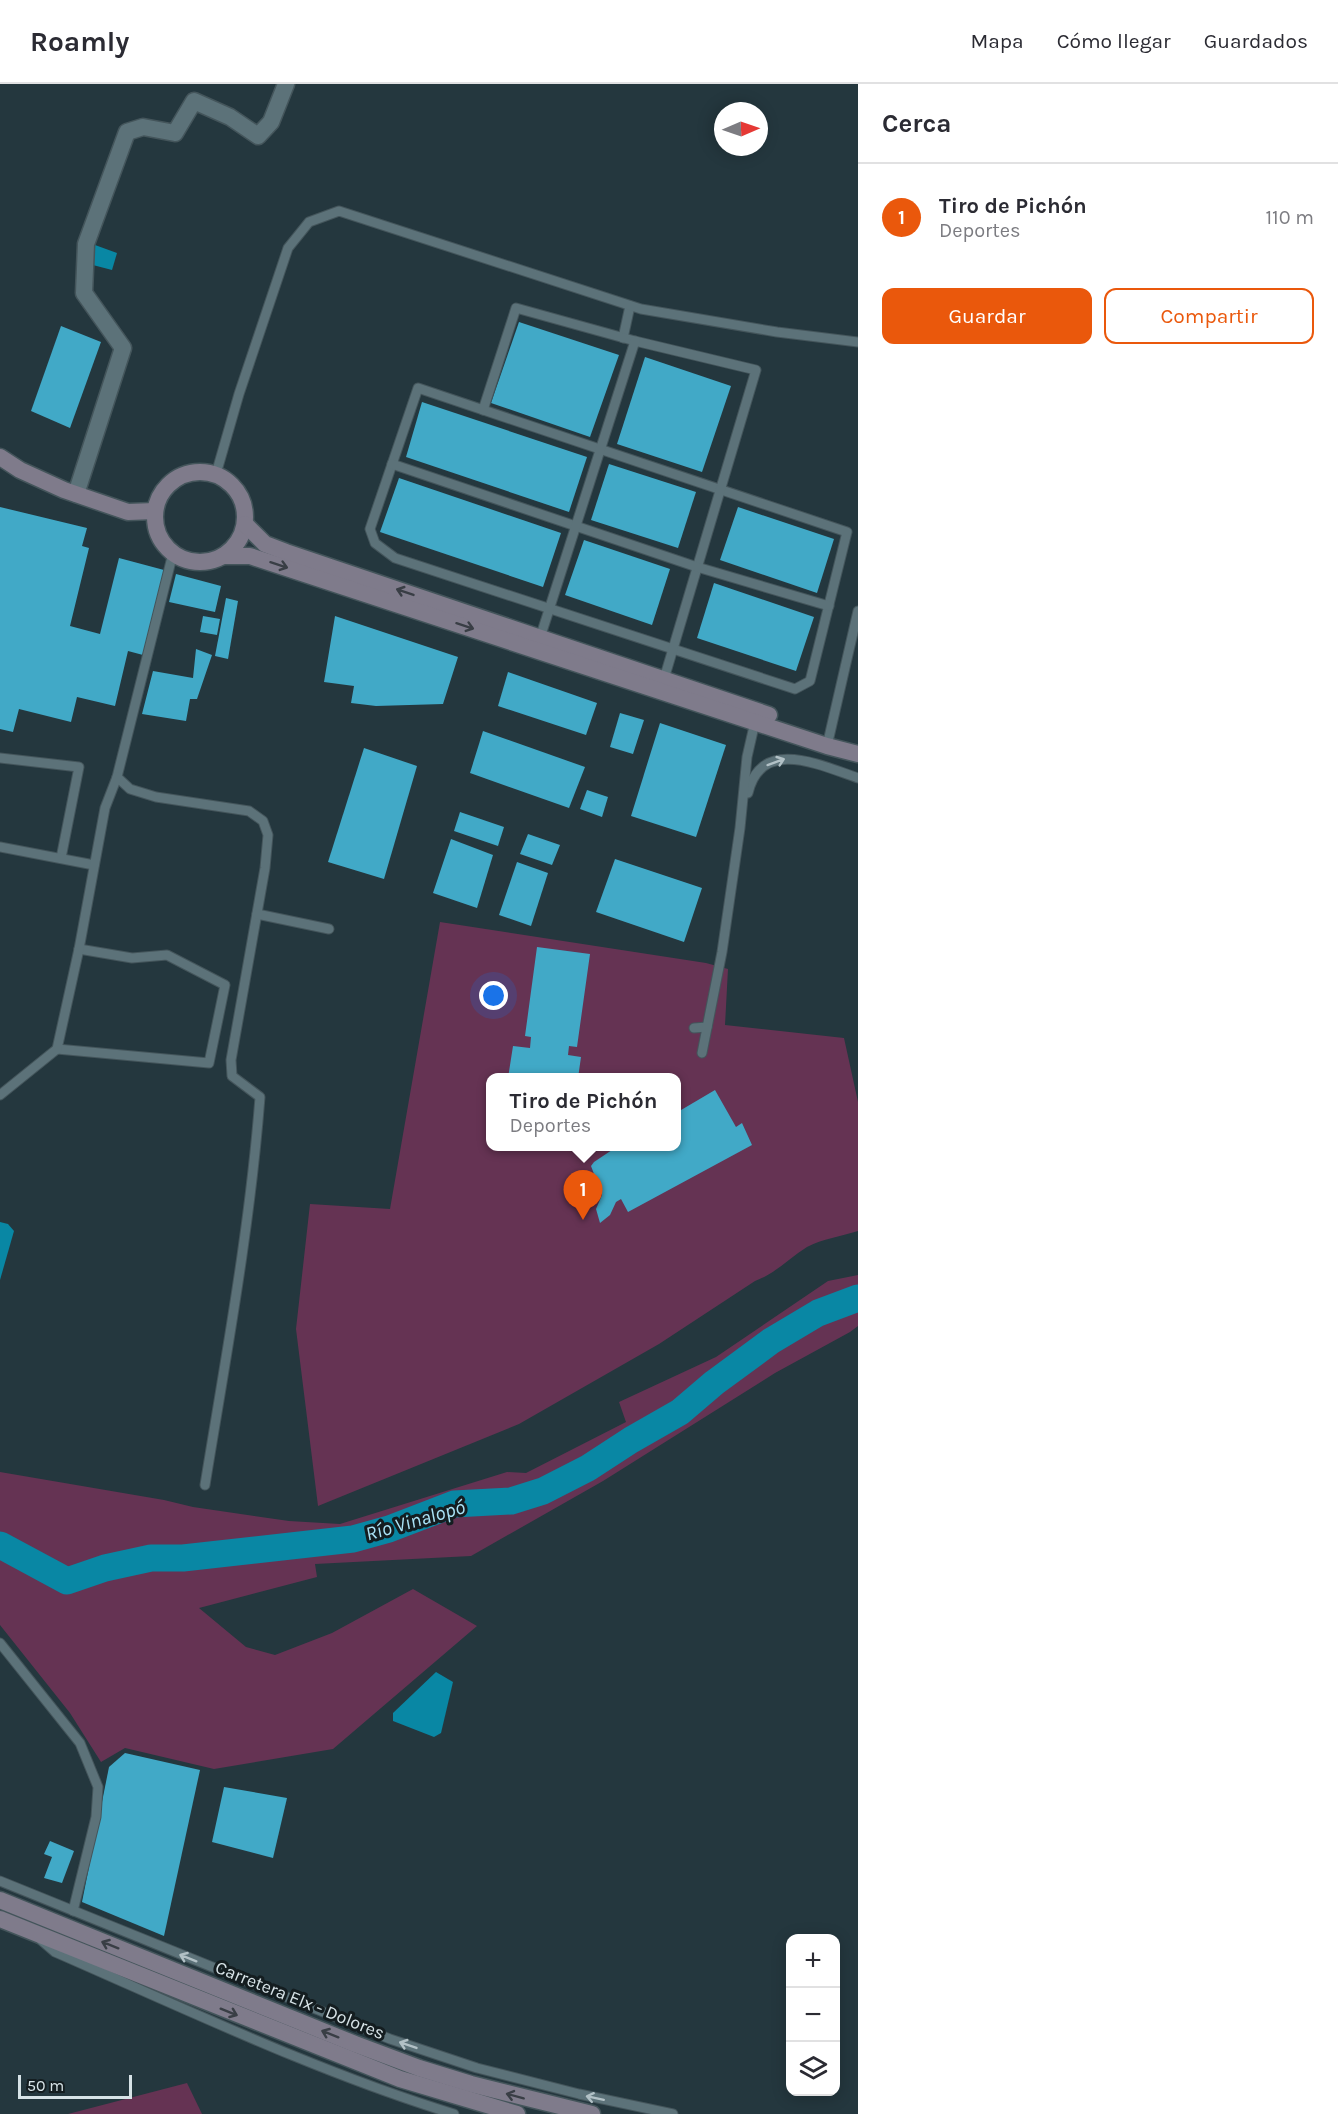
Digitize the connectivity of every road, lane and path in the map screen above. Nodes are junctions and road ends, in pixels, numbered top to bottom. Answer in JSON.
{"nodes":[{"id":1,"x":286,"y":84,"type":"edge"},
{"id":2,"x":630,"y":306,"type":"junction"},
{"id":3,"x":623,"y":338,"type":"junction"},
{"id":4,"x":635,"y":341,"type":"junction"},
{"id":5,"x":858,"y":342,"type":"edge"},
{"id":6,"x":483,"y":410,"type":"junction"},
{"id":7,"x":600,"y":450,"type":"junction"},
{"id":8,"x":0,"y":457,"type":"edge"},
{"id":9,"x":392,"y":464,"type":"junction"},
{"id":10,"x":216,"y":474,"type":"junction"},
{"id":11,"x":720,"y":490,"type":"junction"},
{"id":12,"x":76,"y":494,"type":"junction"},
{"id":13,"x":155,"y":511,"type":"junction"},
{"id":14,"x":245,"y":524,"type":"junction"},
{"id":15,"x":575,"y":526,"type":"junction"},
{"id":16,"x":173,"y":553,"type":"junction"},
{"id":17,"x":223,"y":556,"type":"junction"},
{"id":18,"x":697,"y":567,"type":"junction"},
{"id":19,"x":829,"y":606,"type":"junction"},
{"id":20,"x":548,"y":608,"type":"junction"},
{"id":21,"x":858,"y":611,"type":"edge"},
{"id":22,"x":540,"y":638,"type":"junction"},
{"id":23,"x":673,"y":648,"type":"junction"},
{"id":24,"x":664,"y":679,"type":"junction"},
{"id":25,"x":755,"y":722,"type":"junction"},
{"id":26,"x":828,"y":740,"type":"junction"},
{"id":27,"x":858,"y":746,"type":"edge"},
{"id":28,"x":858,"y":754,"type":"edge"},
{"id":29,"x":0,"y":758,"type":"edge"},
{"id":30,"x":117,"y":777,"type":"junction"},
{"id":31,"x":858,"y":778,"type":"edge"},
{"id":32,"x":740,"y":828,"type":"junction"},
{"id":33,"x":0,"y":847,"type":"edge"},
{"id":34,"x":61,"y":858,"type":"junction"},
{"id":35,"x":94,"y":865,"type":"junction"},
{"id":36,"x":728,"y":910,"type":"junction"},
{"id":37,"x":738,"y":911,"type":"dead end"},
{"id":38,"x":257,"y":914,"type":"junction"},
{"id":39,"x":329,"y":929,"type":"dead end"},
{"id":40,"x":79,"y":949,"type":"junction"},
{"id":41,"x":707,"y":1027,"type":"junction"},
{"id":42,"x":694,"y":1028,"type":"dead end"},
{"id":43,"x":57,"y":1049,"type":"junction"},
{"id":44,"x":702,"y":1053,"type":"dead end"},
{"id":45,"x":0,"y":1095,"type":"edge"},
{"id":46,"x":205,"y":1485,"type":"dead end"},
{"id":47,"x":0,"y":1643,"type":"edge"},
{"id":48,"x":0,"y":1881,"type":"edge"},
{"id":49,"x":0,"y":1900,"type":"edge"},
{"id":50,"x":73,"y":1911,"type":"junction"},
{"id":51,"x":0,"y":1919,"type":"edge"},
{"id":52,"x":30,"y":1931,"type":"junction"},
{"id":53,"x":454,"y":2114,"type":"edge"},
{"id":54,"x":517,"y":2114,"type":"edge"},
{"id":55,"x":592,"y":2114,"type":"edge"},
{"id":56,"x":673,"y":2114,"type":"edge"}],
"edges":[{"from":1,"to":12,"type":"street"},
{"from":2,"to":3,"type":"lane"},
{"from":2,"to":5,"type":"lane"},
{"from":2,"to":10,"type":"lane"},
{"from":3,"to":4,"type":"lane"},
{"from":3,"to":6,"type":"lane"},
{"from":4,"to":7,"type":"lane"},
{"from":4,"to":11,"type":"lane"},
{"from":6,"to":7,"type":"lane"},
{"from":6,"to":9,"type":"lane"},
{"from":7,"to":11,"type":"lane"},
{"from":7,"to":15,"type":"lane"},
{"from":8,"to":12,"type":"main road"},
{"from":9,"to":15,"type":"lane"},
{"from":9,"to":20,"type":"lane"},
{"from":10,"to":13,"type":"main road"},
{"from":10,"to":14,"type":"main road"},
{"from":11,"to":18,"type":"lane"},
{"from":11,"to":19,"type":"lane"},
{"from":12,"to":13,"type":"main road"},
{"from":13,"to":16,"type":"main road"},
{"from":14,"to":17,"type":"main road"},
{"from":22,"to":14,"type":"main road","one_way":true},
{"from":15,"to":18,"type":"lane"},
{"from":15,"to":20,"type":"lane"},
{"from":16,"to":17,"type":"main road"},
{"from":16,"to":30,"type":"lane"},
{"from":17,"to":25,"type":"main road","one_way":true},
{"from":18,"to":19,"type":"lane"},
{"from":18,"to":23,"type":"lane"},
{"from":19,"to":23,"type":"lane"},
{"from":20,"to":22,"type":"lane"},
{"from":20,"to":23,"type":"lane"},
{"from":21,"to":26,"type":"lane"},
{"from":22,"to":24,"type":"main road"},
{"from":23,"to":24,"type":"lane"},
{"from":24,"to":26,"type":"main road"},
{"from":25,"to":26,"type":"main road"},
{"from":25,"to":32,"type":"lane"},
{"from":26,"to":27,"type":"main road"},
{"from":26,"to":28,"type":"main road"},
{"from":29,"to":34,"type":"lane"},
{"from":30,"to":35,"type":"lane"},
{"from":30,"to":38,"type":"lane"},
{"from":32,"to":31,"type":"lane","one_way":true},
{"from":32,"to":36,"type":"lane"},
{"from":33,"to":34,"type":"lane"},
{"from":34,"to":35,"type":"lane"},
{"from":35,"to":40,"type":"lane"},
{"from":36,"to":37,"type":"lane"},
{"from":36,"to":41,"type":"lane"},
{"from":38,"to":39,"type":"lane"},
{"from":38,"to":46,"type":"lane"},
{"from":40,"to":43,"type":"lane"},
{"from":40,"to":43,"type":"lane"},
{"from":41,"to":42,"type":"lane"},
{"from":41,"to":44,"type":"lane"},
{"from":43,"to":45,"type":"lane"},
{"from":47,"to":50,"type":"lane"},
{"from":48,"to":50,"type":"lane"},
{"from":55,"to":49,"type":"main road","name":"Carretera Elx - Dolores","one_way":true},
{"from":56,"to":50,"type":"lane","one_way":true},
{"from":51,"to":52,"type":"main road","name":"Carretera Elx - Dolores"},
{"from":52,"to":53,"type":"lane"},
{"from":52,"to":54,"type":"main road","name":"Carretera Elx - Dolores","one_way":true}]}
